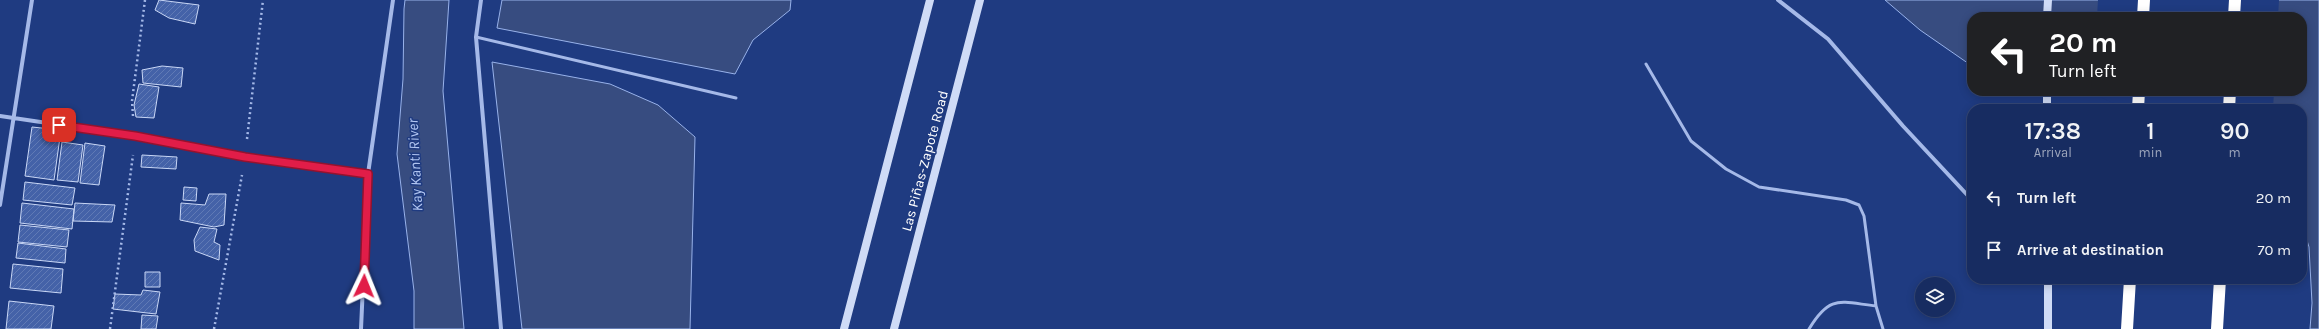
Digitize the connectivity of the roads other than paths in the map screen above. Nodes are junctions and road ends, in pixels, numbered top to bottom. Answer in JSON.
{"nodes":[{"id":1,"x":32,"y":0,"type":"edge"},
{"id":2,"x":393,"y":0,"type":"edge"},
{"id":3,"x":481,"y":0,"type":"edge"},
{"id":4,"x":930,"y":0,"type":"edge"},
{"id":5,"x":980,"y":0,"type":"edge"},
{"id":6,"x":1778,"y":0,"type":"edge"},
{"id":7,"x":2048,"y":0,"type":"edge"},
{"id":8,"x":2144,"y":0,"type":"edge"},
{"id":9,"x":2235,"y":0,"type":"edge"},
{"id":10,"x":2048,"y":12,"type":"edge"},
{"id":11,"x":2143,"y":12,"type":"edge"},
{"id":12,"x":2234,"y":12,"type":"edge"},
{"id":13,"x":476,"y":37,"type":"junction"},
{"id":14,"x":1646,"y":64,"type":"dead end"},
{"id":15,"x":736,"y":98,"type":"dead end"},
{"id":16,"x":0,"y":116,"type":"edge"},
{"id":17,"x":13,"y":118,"type":"junction"},
{"id":18,"x":368,"y":174,"type":"junction"},
{"id":19,"x":1967,"y":195,"type":"edge"},
{"id":20,"x":0,"y":204,"type":"edge"},
{"id":21,"x":2048,"y":284,"type":"edge"},
{"id":22,"x":2130,"y":284,"type":"edge"},
{"id":23,"x":2220,"y":284,"type":"edge"},
{"id":24,"x":1876,"y":306,"type":"junction"},
{"id":25,"x":361,"y":329,"type":"edge"},
{"id":26,"x":501,"y":329,"type":"edge"},
{"id":27,"x":844,"y":329,"type":"edge"},
{"id":28,"x":894,"y":329,"type":"edge"},
{"id":29,"x":1809,"y":329,"type":"edge"},
{"id":30,"x":1883,"y":329,"type":"edge"},
{"id":31,"x":2048,"y":329,"type":"edge"},
{"id":32,"x":2127,"y":329,"type":"edge"},
{"id":33,"x":2217,"y":329,"type":"edge"}],
"edges":[{"from":1,"to":17,"type":"street"},
{"from":2,"to":18,"type":"street"},
{"from":3,"to":13,"type":"street"},
{"from":4,"to":27,"type":"main road"},
{"from":5,"to":28,"type":"main road","name":"Las Piñas-Zapote Road"},
{"from":6,"to":19,"type":"street"},
{"from":7,"to":10,"type":"main road"},
{"from":8,"to":11,"type":"highway"},
{"from":9,"to":12,"type":"highway"},
{"from":13,"to":15,"type":"lane"},
{"from":13,"to":26,"type":"street"},
{"from":14,"to":24,"type":"lane"},
{"from":16,"to":17,"type":"street"},
{"from":17,"to":18,"type":"street"},
{"from":17,"to":20,"type":"street"},
{"from":18,"to":25,"type":"street"},
{"from":21,"to":31,"type":"main road"},
{"from":22,"to":32,"type":"highway"},
{"from":23,"to":33,"type":"highway"},
{"from":24,"to":29,"type":"lane"},
{"from":24,"to":30,"type":"lane"}]}
